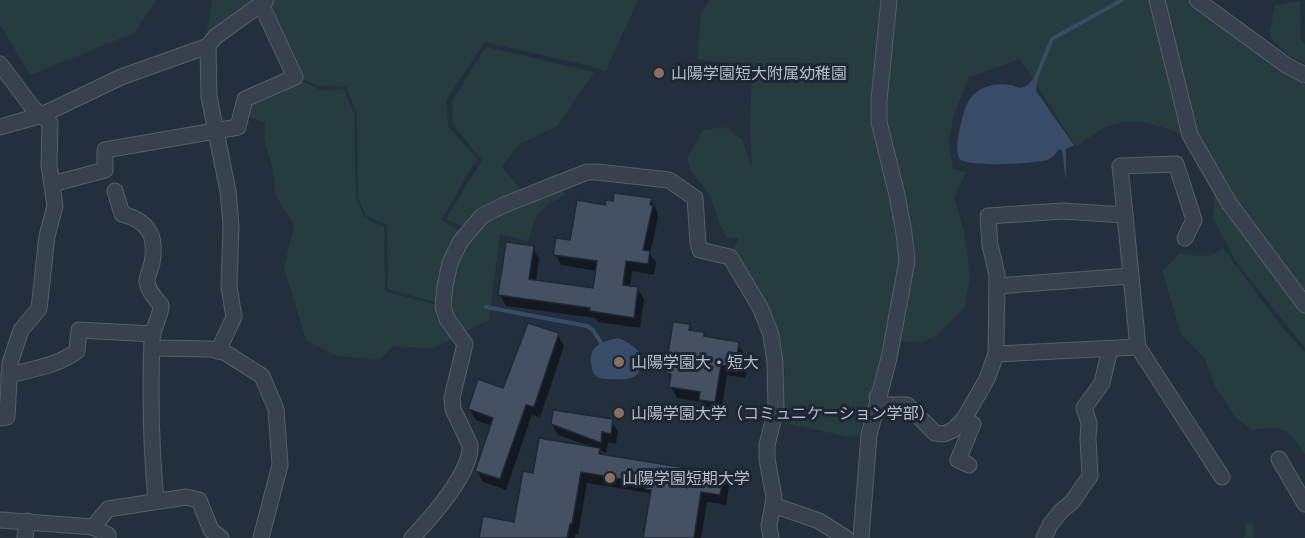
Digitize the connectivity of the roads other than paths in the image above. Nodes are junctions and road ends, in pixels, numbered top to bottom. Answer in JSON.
{"nodes":[{"id":1,"x":889,"y":0,"type":"edge"},
{"id":2,"x":1157,"y":0,"type":"edge"},
{"id":3,"x":1197,"y":0,"type":"edge"},
{"id":4,"x":263,"y":2,"type":"edge"},
{"id":5,"x":208,"y":46,"type":"junction"},
{"id":6,"x":0,"y":64,"type":"edge"},
{"id":7,"x":1305,"y":75,"type":"edge"},
{"id":8,"x":42,"y":114,"type":"junction"},
{"id":9,"x":0,"y":127,"type":"edge"},
{"id":10,"x":214,"y":131,"type":"junction"},
{"id":11,"x":52,"y":184,"type":"junction"},
{"id":12,"x":115,"y":191,"type":"dead end"},
{"id":13,"x":1125,"y":215,"type":"junction"},
{"id":14,"x":1185,"y":238,"type":"dead end"},
{"id":15,"x":1131,"y":276,"type":"junction"},
{"id":16,"x":997,"y":286,"type":"junction"},
{"id":17,"x":1305,"y":305,"type":"edge"},
{"id":18,"x":152,"y":341,"type":"junction"},
{"id":19,"x":1138,"y":347,"type":"junction"},
{"id":20,"x":1110,"y":349,"type":"junction"},
{"id":21,"x":218,"y":351,"type":"junction"},
{"id":22,"x":996,"y":354,"type":"junction"},
{"id":23,"x":9,"y":375,"type":"junction"},
{"id":24,"x":877,"y":397,"type":"junction"},
{"id":25,"x":0,"y":418,"type":"edge"},
{"id":26,"x":964,"y":419,"type":"junction"},
{"id":27,"x":1279,"y":459,"type":"dead end"},
{"id":28,"x":969,"y":465,"type":"dead end"},
{"id":29,"x":1222,"y":477,"type":"dead end"},
{"id":30,"x":156,"y":501,"type":"junction"},
{"id":31,"x":1305,"y":504,"type":"edge"},
{"id":32,"x":773,"y":505,"type":"junction"},
{"id":33,"x":0,"y":520,"type":"edge"},
{"id":34,"x":27,"y":521,"type":"junction"},
{"id":35,"x":93,"y":527,"type":"junction"},
{"id":36,"x":25,"y":538,"type":"edge"},
{"id":37,"x":108,"y":538,"type":"edge"},
{"id":38,"x":221,"y":538,"type":"edge"},
{"id":39,"x":261,"y":538,"type":"edge"},
{"id":40,"x":412,"y":538,"type":"edge"},
{"id":41,"x":771,"y":538,"type":"edge"},
{"id":42,"x":846,"y":538,"type":"edge"},
{"id":43,"x":861,"y":538,"type":"edge"},
{"id":44,"x":1044,"y":538,"type":"edge"}],
"edges":[{"from":1,"to":24,"type":"street"},
{"from":2,"to":17,"type":"street"},
{"from":3,"to":7,"type":"street"},
{"from":4,"to":5,"type":"street"},
{"from":4,"to":10,"type":"street"},
{"from":5,"to":8,"type":"street"},
{"from":5,"to":10,"type":"street"},
{"from":6,"to":8,"type":"street"},
{"from":8,"to":9,"type":"street"},
{"from":8,"to":11,"type":"street"},
{"from":10,"to":11,"type":"street"},
{"from":10,"to":21,"type":"street"},
{"from":11,"to":23,"type":"street"},
{"from":12,"to":18,"type":"street"},
{"from":13,"to":14,"type":"street"},
{"from":13,"to":15,"type":"street"},
{"from":13,"to":16,"type":"street"},
{"from":15,"to":16,"type":"street"},
{"from":15,"to":19,"type":"street"},
{"from":16,"to":22,"type":"street"},
{"from":18,"to":21,"type":"street"},
{"from":18,"to":23,"type":"street"},
{"from":18,"to":30,"type":"street"},
{"from":19,"to":20,"type":"street"},
{"from":19,"to":29,"type":"street"},
{"from":20,"to":22,"type":"street"},
{"from":20,"to":44,"type":"street"},
{"from":21,"to":39,"type":"street"},
{"from":22,"to":26,"type":"street"},
{"from":23,"to":25,"type":"street"},
{"from":24,"to":26,"type":"street"},
{"from":24,"to":43,"type":"street"},
{"from":26,"to":28,"type":"street"},
{"from":27,"to":31,"type":"street"},
{"from":30,"to":35,"type":"street"},
{"from":30,"to":38,"type":"street"},
{"from":32,"to":40,"type":"street"},
{"from":32,"to":41,"type":"street"},
{"from":32,"to":42,"type":"street"},
{"from":33,"to":34,"type":"street"},
{"from":34,"to":35,"type":"street"},
{"from":34,"to":36,"type":"street"},
{"from":35,"to":37,"type":"street"}]}
